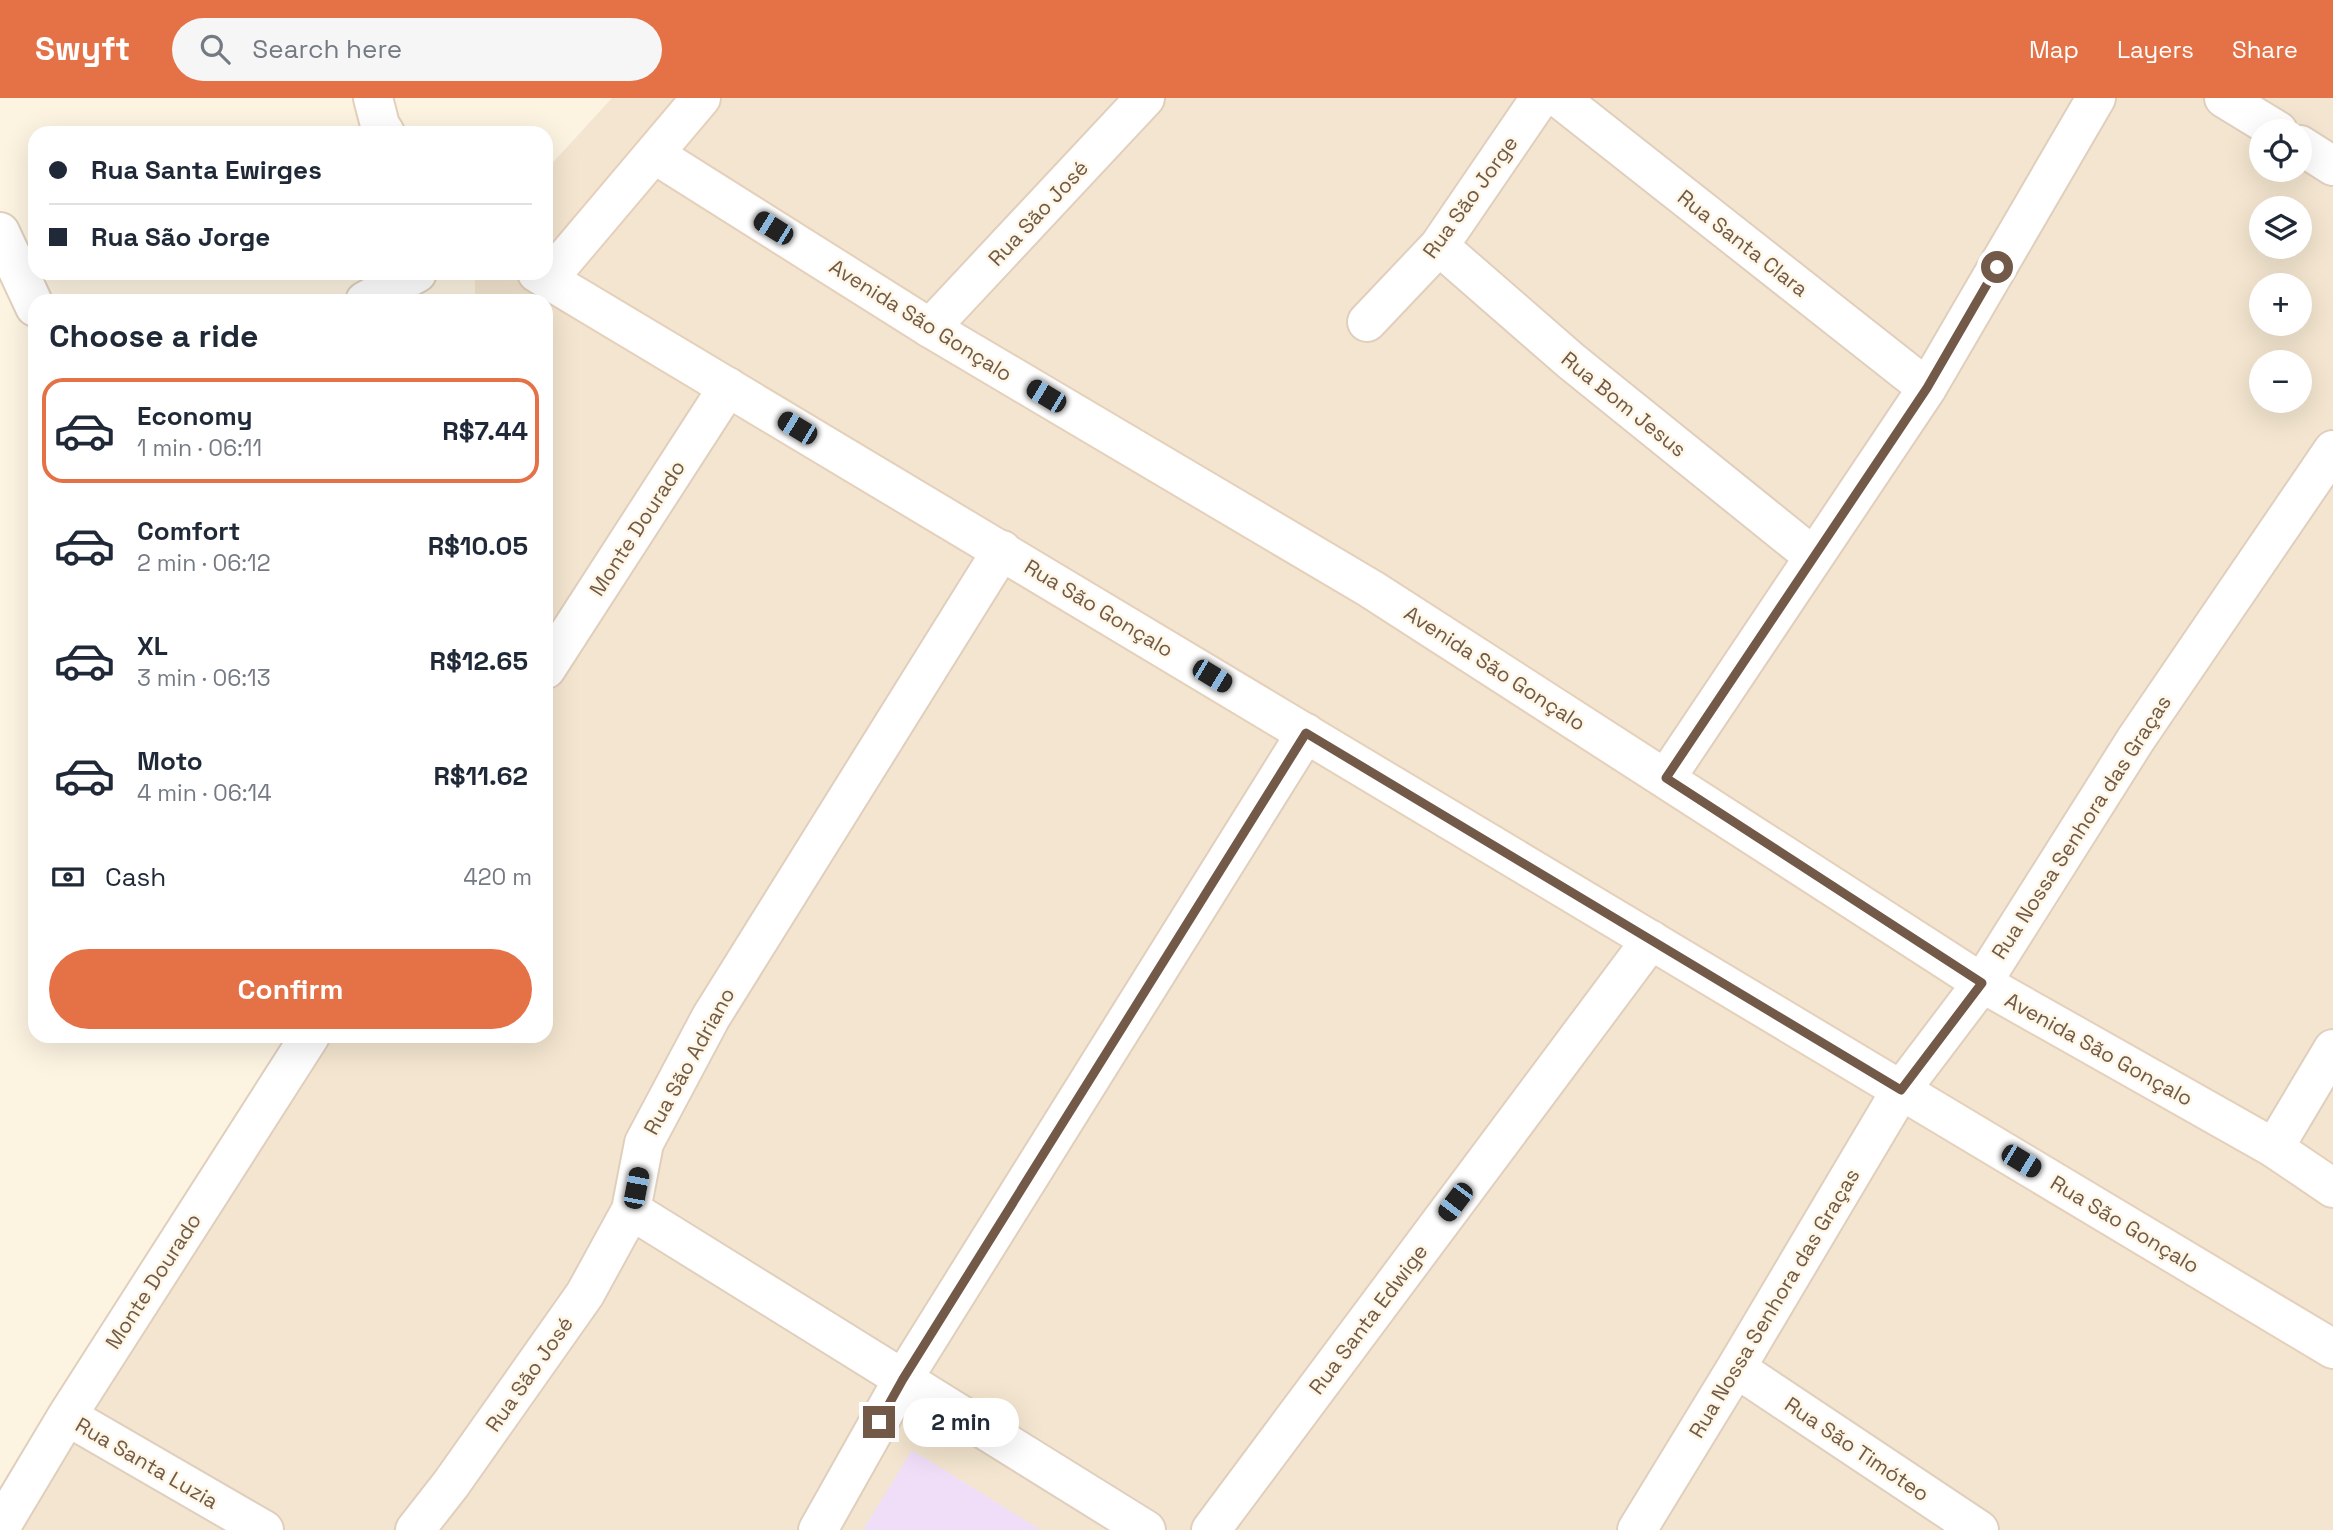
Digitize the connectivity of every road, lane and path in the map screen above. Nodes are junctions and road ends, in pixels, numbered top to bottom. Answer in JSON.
{"nodes":[{"id":1,"x":373,"y":98,"type":"edge"},
{"id":2,"x":701,"y":98,"type":"edge"},
{"id":3,"x":1145,"y":98,"type":"edge"},
{"id":4,"x":1540,"y":98,"type":"edge"},
{"id":5,"x":1559,"y":98,"type":"edge"},
{"id":6,"x":2096,"y":98,"type":"edge"},
{"id":7,"x":2224,"y":98,"type":"edge"},
{"id":8,"x":2258,"y":119,"type":"edge"},
{"id":9,"x":381,"y":126,"type":"edge"},
{"id":10,"x":2312,"y":153,"type":"edge"},
{"id":11,"x":654,"y":154,"type":"junction"},
{"id":12,"x":2333,"y":166,"type":"edge"},
{"id":13,"x":0,"y":232,"type":"edge"},
{"id":14,"x":1439,"y":246,"type":"junction"},
{"id":15,"x":553,"y":265,"type":"edge"},
{"id":16,"x":404,"y":280,"type":"edge"},
{"id":17,"x":550,"y":280,"type":"edge"},
{"id":18,"x":29,"y":294,"type":"edge"},
{"id":19,"x":378,"y":294,"type":"edge"},
{"id":20,"x":1367,"y":322,"type":"dead end"},
{"id":21,"x":930,"y":328,"type":"junction"},
{"id":22,"x":729,"y":387,"type":"junction"},
{"id":23,"x":1927,"y":388,"type":"junction"},
{"id":24,"x":2333,"y":450,"type":"edge"},
{"id":25,"x":1002,"y":550,"type":"junction"},
{"id":26,"x":1814,"y":556,"type":"junction"},
{"id":27,"x":553,"y":658,"type":"edge"},
{"id":28,"x":1306,"y":733,"type":"junction"},
{"id":29,"x":1666,"y":778,"type":"junction"},
{"id":30,"x":1651,"y":940,"type":"junction"},
{"id":31,"x":1982,"y":983,"type":"junction"},
{"id":32,"x":306,"y":1043,"type":"edge"},
{"id":33,"x":2333,"y":1049,"type":"edge"},
{"id":34,"x":1901,"y":1090,"type":"junction"},
{"id":35,"x":2274,"y":1148,"type":"junction"},
{"id":36,"x":2333,"y":1188,"type":"edge"},
{"id":37,"x":631,"y":1210,"type":"junction"},
{"id":38,"x":2333,"y":1349,"type":"edge"},
{"id":39,"x":1736,"y":1368,"type":"junction"},
{"id":40,"x":903,"y":1379,"type":"junction"},
{"id":41,"x":67,"y":1416,"type":"junction"},
{"id":42,"x":0,"y":1528,"type":"edge"},
{"id":43,"x":264,"y":1530,"type":"edge"},
{"id":44,"x":415,"y":1530,"type":"edge"},
{"id":45,"x":818,"y":1530,"type":"edge"},
{"id":46,"x":1146,"y":1530,"type":"edge"},
{"id":47,"x":1211,"y":1530,"type":"edge"},
{"id":48,"x":1637,"y":1530,"type":"edge"},
{"id":49,"x":1979,"y":1530,"type":"edge"}],
"edges":[{"from":1,"to":9,"type":"street"},
{"from":2,"to":11,"type":"street"},
{"from":3,"to":21,"type":"street","name":"Rua São José"},
{"from":4,"to":14,"type":"street","name":"Rua São Jorge"},
{"from":5,"to":23,"type":"street","name":"Rua Santa Clara"},
{"from":6,"to":23,"type":"street"},
{"from":7,"to":8,"type":"street"},
{"from":10,"to":12,"type":"street"},
{"from":11,"to":15,"type":"street"},
{"from":11,"to":21,"type":"street","name":"Avenida São Gonçalo"},
{"from":13,"to":18,"type":"street"},
{"from":14,"to":20,"type":"street","name":"Rua São Jorge"},
{"from":14,"to":26,"type":"street","name":"Rua Bom Jesus"},
{"from":16,"to":19,"type":"street"},
{"from":17,"to":22,"type":"street","name":"Rua São Gonçalo"},
{"from":21,"to":29,"type":"street","name":"Avenida São Gonçalo"},
{"from":22,"to":25,"type":"street","name":"Rua São Gonçalo"},
{"from":22,"to":27,"type":"street","name":"Monte Dourado"},
{"from":23,"to":26,"type":"street"},
{"from":24,"to":31,"type":"street","name":"Rua Nossa Senhora das Graças"},
{"from":25,"to":28,"type":"street","name":"Rua São Gonçalo"},
{"from":25,"to":37,"type":"street","name":"Rua São Adriano"},
{"from":26,"to":29,"type":"street"},
{"from":28,"to":30,"type":"street","name":"Rua São Gonçalo"},
{"from":28,"to":40,"type":"street"},
{"from":29,"to":31,"type":"street","name":"Avenida São Gonçalo"},
{"from":30,"to":34,"type":"street","name":"Rua São Gonçalo"},
{"from":30,"to":47,"type":"street","name":"Rua Santa Edwige"},
{"from":31,"to":34,"type":"street","name":"Rua Nossa Senhora das Graças"},
{"from":31,"to":35,"type":"street","name":"Avenida São Gonçalo"},
{"from":32,"to":41,"type":"street","name":"Monte Dourado"},
{"from":33,"to":35,"type":"street"},
{"from":34,"to":38,"type":"street","name":"Rua São Gonçalo"},
{"from":34,"to":39,"type":"street","name":"Rua Nossa Senhora das Graças"},
{"from":35,"to":36,"type":"street","name":"Avenida São Gonçalo"},
{"from":37,"to":40,"type":"street"},
{"from":37,"to":44,"type":"street","name":"Rua São José"},
{"from":39,"to":48,"type":"street","name":"Rua Nossa Senhora das Graças"},
{"from":39,"to":49,"type":"street","name":"Rua São Timóteo"},
{"from":40,"to":45,"type":"street"},
{"from":40,"to":46,"type":"street"},
{"from":41,"to":42,"type":"street","name":"Monte Dourado"},
{"from":41,"to":43,"type":"street","name":"Rua Santa Luzia"}]}
